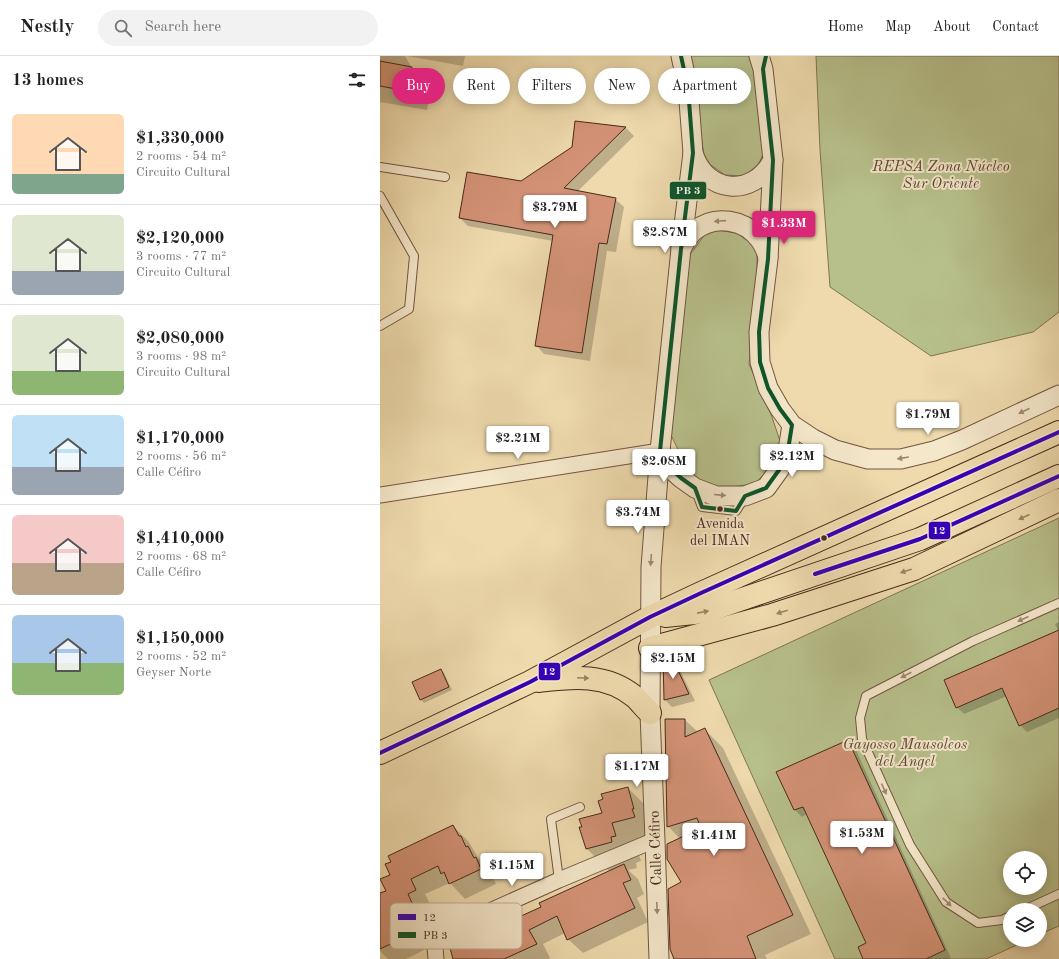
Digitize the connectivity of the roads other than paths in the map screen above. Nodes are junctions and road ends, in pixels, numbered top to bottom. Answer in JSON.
{"nodes":[{"id":1,"x":681,"y":56,"type":"edge"},
{"id":2,"x":763,"y":60,"type":"edge"},
{"id":3,"x":693,"y":153,"type":"junction"},
{"id":4,"x":773,"y":160,"type":"junction"},
{"id":5,"x":380,"y":167,"type":"edge"},
{"id":6,"x":445,"y":177,"type":"dead end"},
{"id":7,"x":380,"y":196,"type":"edge"},
{"id":8,"x":681,"y":249,"type":"junction"},
{"id":9,"x":768,"y":259,"type":"junction"},
{"id":10,"x":380,"y":326,"type":"edge"},
{"id":11,"x":1059,"y":395,"type":"edge"},
{"id":12,"x":792,"y":425,"type":"junction"},
{"id":13,"x":1059,"y":432,"type":"edge"},
{"id":14,"x":660,"y":451,"type":"junction"},
{"id":15,"x":1059,"y":476,"type":"edge"},
{"id":16,"x":380,"y":495,"type":"edge"},
{"id":17,"x":1059,"y":500,"type":"edge"},
{"id":18,"x":1059,"y":603,"type":"edge"},
{"id":19,"x":650,"y":617,"type":"junction"},
{"id":20,"x":650,"y":648,"type":"junction"},
{"id":21,"x":530,"y":682,"type":"junction"},
{"id":22,"x":650,"y":713,"type":"junction"},
{"id":23,"x":380,"y":753,"type":"edge"},
{"id":24,"x":580,"y":807,"type":"dead end"},
{"id":25,"x":655,"y":840,"type":"junction"},
{"id":26,"x":559,"y":880,"type":"junction"},
{"id":27,"x":1059,"y":894,"type":"edge"},
{"id":28,"x":508,"y":903,"type":"edge"},
{"id":29,"x":1039,"y":903,"type":"edge"},
{"id":30,"x":1003,"y":920,"type":"edge"},
{"id":31,"x":435,"y":949,"type":"edge"},
{"id":32,"x":436,"y":959,"type":"edge"},
{"id":33,"x":659,"y":959,"type":"edge"}],
"edges":[{"from":1,"to":3,"type":"street"},
{"from":2,"to":4,"type":"street"},
{"from":3,"to":4,"type":"street"},
{"from":3,"to":8,"type":"street","name":"Calle Céfiro"},
{"from":4,"to":9,"type":"street"},
{"from":5,"to":6,"type":"lane"},
{"from":7,"to":10,"type":"lane"},
{"from":9,"to":8,"type":"street","one_way":true},
{"from":8,"to":14,"type":"street","name":"Calle Céfiro"},
{"from":9,"to":12,"type":"street"},
{"from":11,"to":12,"type":"street","one_way":true},
{"from":14,"to":12,"type":"street","one_way":true},
{"from":13,"to":19,"type":"main road"},
{"from":14,"to":16,"type":"street"},
{"from":14,"to":19,"type":"street","name":"Calle Céfiro","one_way":true},
{"from":19,"to":15,"type":"main road","one_way":true},
{"from":17,"to":20,"type":"main road","one_way":true},
{"from":18,"to":30,"type":"lane","one_way":true},
{"from":19,"to":20,"type":"street","name":"Calle Céfiro"},
{"from":19,"to":21,"type":"main road"},
{"from":20,"to":22,"type":"street","name":"Calle Céfiro"},
{"from":21,"to":22,"type":"main road","one_way":true},
{"from":21,"to":23,"type":"main road"},
{"from":22,"to":25,"type":"street","name":"Calle Céfiro"},
{"from":24,"to":26,"type":"lane"},
{"from":25,"to":26,"type":"street"},
{"from":25,"to":33,"type":"street","name":"Calle Céfiro","one_way":true},
{"from":26,"to":28,"type":"street"},
{"from":27,"to":29,"type":"lane"},
{"from":31,"to":32,"type":"street"}]}
